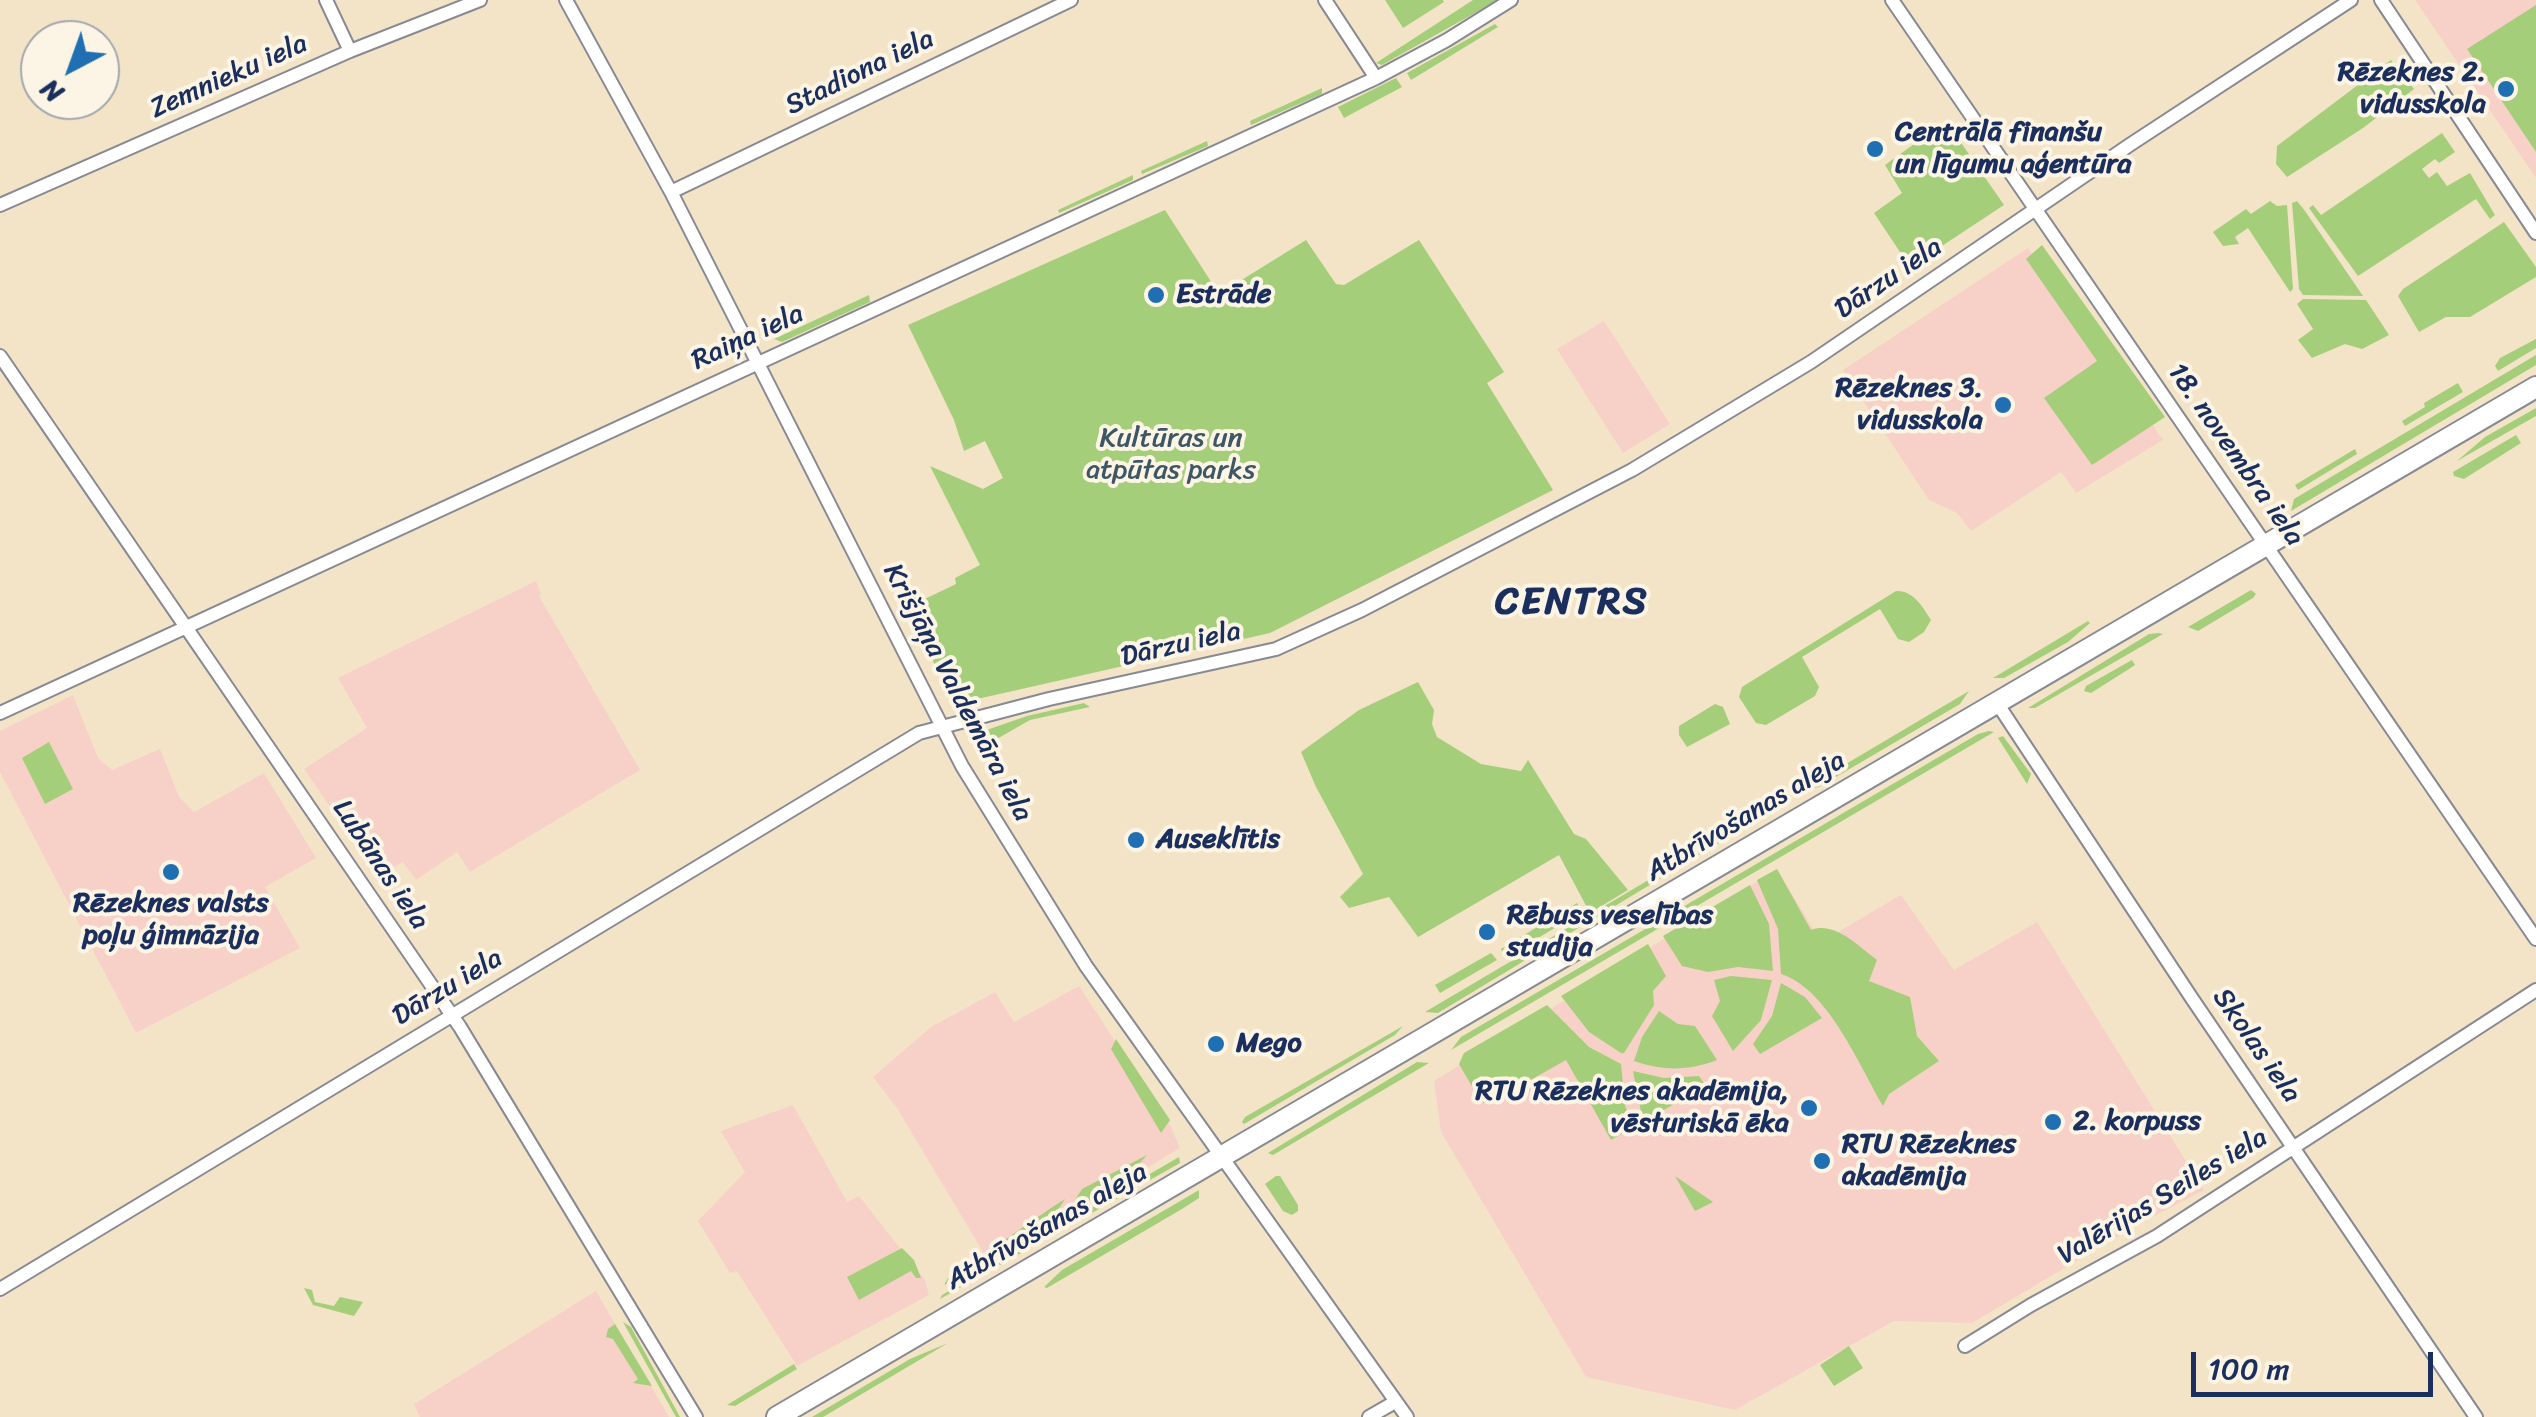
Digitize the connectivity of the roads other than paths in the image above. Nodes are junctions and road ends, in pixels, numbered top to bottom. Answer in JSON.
{"nodes":[{"id":1,"x":326,"y":0,"type":"edge"},
{"id":2,"x":480,"y":0,"type":"edge"},
{"id":3,"x":566,"y":0,"type":"edge"},
{"id":4,"x":1071,"y":0,"type":"edge"},
{"id":5,"x":1324,"y":0,"type":"edge"},
{"id":6,"x":1512,"y":0,"type":"edge"},
{"id":7,"x":1892,"y":0,"type":"edge"},
{"id":8,"x":2351,"y":0,"type":"edge"},
{"id":9,"x":2380,"y":0,"type":"edge"},
{"id":10,"x":350,"y":51,"type":"junction"},
{"id":11,"x":1376,"y":78,"type":"junction"},
{"id":12,"x":671,"y":192,"type":"junction"},
{"id":13,"x":0,"y":205,"type":"edge"},
{"id":14,"x":2035,"y":210,"type":"junction"},
{"id":15,"x":2536,"y":233,"type":"edge"},
{"id":16,"x":0,"y":356,"type":"edge"},
{"id":17,"x":756,"y":362,"type":"junction"},
{"id":18,"x":2536,"y":387,"type":"edge"},
{"id":19,"x":2266,"y":544,"type":"junction"},
{"id":20,"x":186,"y":626,"type":"junction"},
{"id":21,"x":1997,"y":703,"type":"junction"},
{"id":22,"x":0,"y":712,"type":"edge"},
{"id":23,"x":942,"y":726,"type":"junction"},
{"id":24,"x":2536,"y":939,"type":"edge"},
{"id":25,"x":2536,"y":990,"type":"edge"},
{"id":26,"x":452,"y":1015,"type":"junction"},
{"id":27,"x":2295,"y":1146,"type":"junction"},
{"id":28,"x":1222,"y":1157,"type":"junction"},
{"id":29,"x":0,"y":1289,"type":"edge"},
{"id":30,"x":1965,"y":1346,"type":"dead end"},
{"id":31,"x":1396,"y":1402,"type":"junction"},
{"id":32,"x":696,"y":1417,"type":"edge"},
{"id":33,"x":778,"y":1417,"type":"edge"},
{"id":34,"x":1369,"y":1417,"type":"edge"},
{"id":35,"x":1407,"y":1417,"type":"edge"},
{"id":36,"x":2476,"y":1417,"type":"edge"}],
"edges":[{"from":1,"to":10,"type":"street"},
{"from":2,"to":10,"type":"street","name":"Zemnieku iela"},
{"from":3,"to":12,"type":"street","name":"Krišjāņa Valdemāra iela"},
{"from":4,"to":12,"type":"street","name":"Stadiona iela"},
{"from":5,"to":11,"type":"street"},
{"from":6,"to":11,"type":"street","name":"Raiņa iela"},
{"from":7,"to":14,"type":"street","name":"18. novembra iela"},
{"from":8,"to":14,"type":"street","name":"Dārzu iela"},
{"from":9,"to":15,"type":"street"},
{"from":10,"to":13,"type":"street","name":"Zemnieku iela"},
{"from":11,"to":17,"type":"street","name":"Raiņa iela"},
{"from":12,"to":17,"type":"street","name":"Krišjāņa Valdemāra iela"},
{"from":14,"to":19,"type":"street","name":"18. novembra iela"},
{"from":14,"to":23,"type":"street","name":"Dārzu iela"},
{"from":16,"to":20,"type":"street","name":"Lubānas iela"},
{"from":17,"to":20,"type":"street","name":"Raiņa iela"},
{"from":17,"to":23,"type":"street","name":"Krišjāņa Valdemāra iela"},
{"from":18,"to":19,"type":"main road","name":"Atbrīvošanas aleja"},
{"from":19,"to":21,"type":"main road","name":"Atbrīvošanas aleja"},
{"from":19,"to":24,"type":"street","name":"18. novembra iela"},
{"from":20,"to":22,"type":"street","name":"Raiņa iela"},
{"from":20,"to":26,"type":"street","name":"Lubānas iela"},
{"from":21,"to":27,"type":"street","name":"Skolas iela"},
{"from":21,"to":28,"type":"main road","name":"Atbrīvošanas aleja"},
{"from":23,"to":26,"type":"street","name":"Dārzu iela"},
{"from":23,"to":28,"type":"street","name":"Krišjāņa Valdemāra iela"},
{"from":25,"to":27,"type":"street","name":"Valērijas Seiles iela"},
{"from":26,"to":29,"type":"street","name":"Dārzu iela"},
{"from":26,"to":32,"type":"street","name":"Lubānas iela"},
{"from":27,"to":30,"type":"street","name":"Valērijas Seiles iela"},
{"from":27,"to":36,"type":"street","name":"Skolas iela"},
{"from":28,"to":31,"type":"street","name":"Krišjāņa Valdemāra iela"},
{"from":28,"to":33,"type":"main road","name":"Atbrīvošanas aleja"},
{"from":31,"to":34,"type":"street"},
{"from":31,"to":35,"type":"street","name":"Krišjāņa Valdemāra iela"}]}
